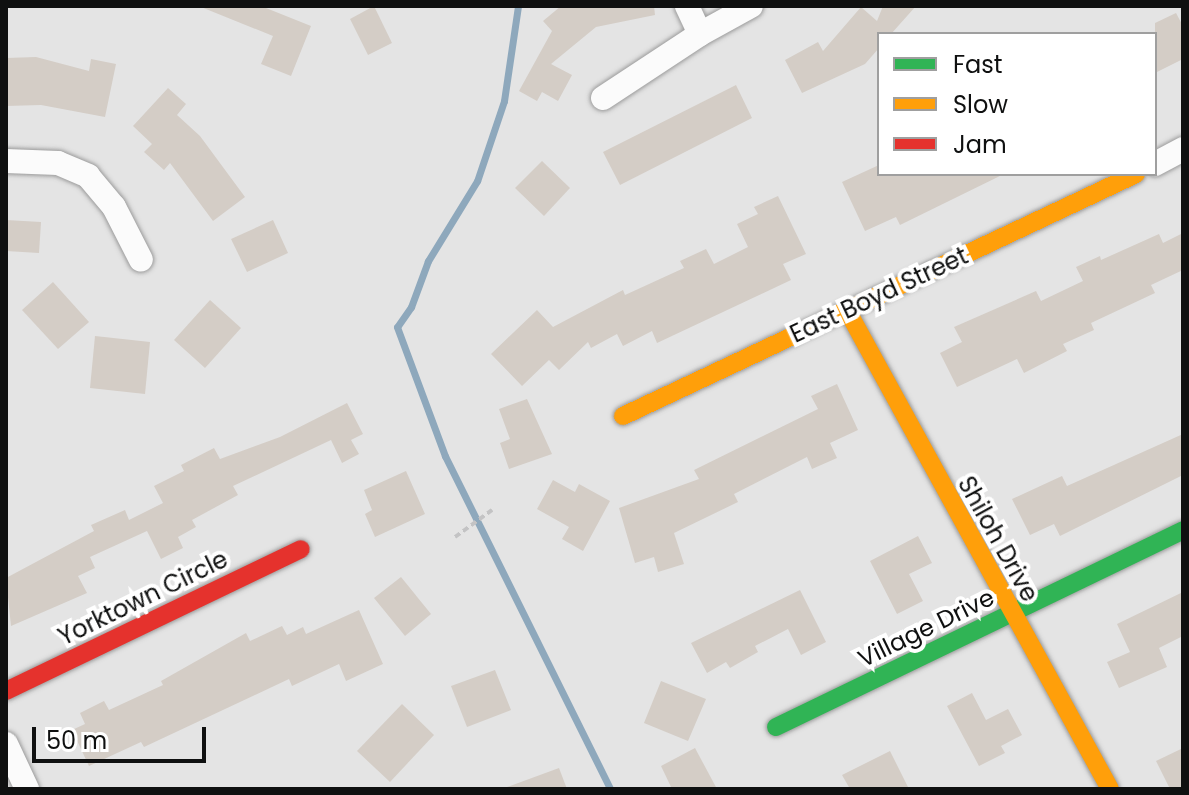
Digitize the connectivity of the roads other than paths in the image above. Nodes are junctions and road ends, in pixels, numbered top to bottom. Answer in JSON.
{"nodes":[{"id":1,"x":687,"y":6,"type":"edge"},
{"id":2,"x":751,"y":6,"type":"edge"},
{"id":3,"x":700,"y":34,"type":"junction"},
{"id":4,"x":603,"y":98,"type":"dead end"},
{"id":5,"x":1183,"y":149,"type":"edge"},
{"id":6,"x":6,"y":161,"type":"edge"},
{"id":7,"x":1157,"y":163,"type":"edge"},
{"id":8,"x":1132,"y":176,"type":"edge"},
{"id":9,"x":141,"y":260,"type":"dead end"},
{"id":10,"x":847,"y":310,"type":"junction"},
{"id":11,"x":623,"y":416,"type":"dead end"},
{"id":12,"x":1183,"y":530,"type":"edge"},
{"id":13,"x":301,"y":549,"type":"dead end"},
{"id":14,"x":1012,"y":613,"type":"junction"},
{"id":15,"x":6,"y":691,"type":"edge"},
{"id":16,"x":776,"y":727,"type":"dead end"},
{"id":17,"x":6,"y":744,"type":"edge"},
{"id":18,"x":27,"y":789,"type":"edge"},
{"id":19,"x":1110,"y":789,"type":"edge"}],
"edges":[{"from":1,"to":3,"type":"street"},
{"from":2,"to":3,"type":"street"},
{"from":3,"to":4,"type":"street"},
{"from":5,"to":7,"type":"street"},
{"from":6,"to":9,"type":"street"},
{"from":8,"to":10,"type":"street","name":"East Boyd Street"},
{"from":10,"to":11,"type":"street","name":"East Boyd Street"},
{"from":10,"to":14,"type":"street","name":"Shiloh Drive"},
{"from":12,"to":14,"type":"street","name":"Village Drive"},
{"from":13,"to":15,"type":"street","name":"Yorktown Circle"},
{"from":14,"to":16,"type":"street","name":"Village Drive"},
{"from":14,"to":19,"type":"street","name":"Shiloh Drive"},
{"from":17,"to":18,"type":"street"}]}
